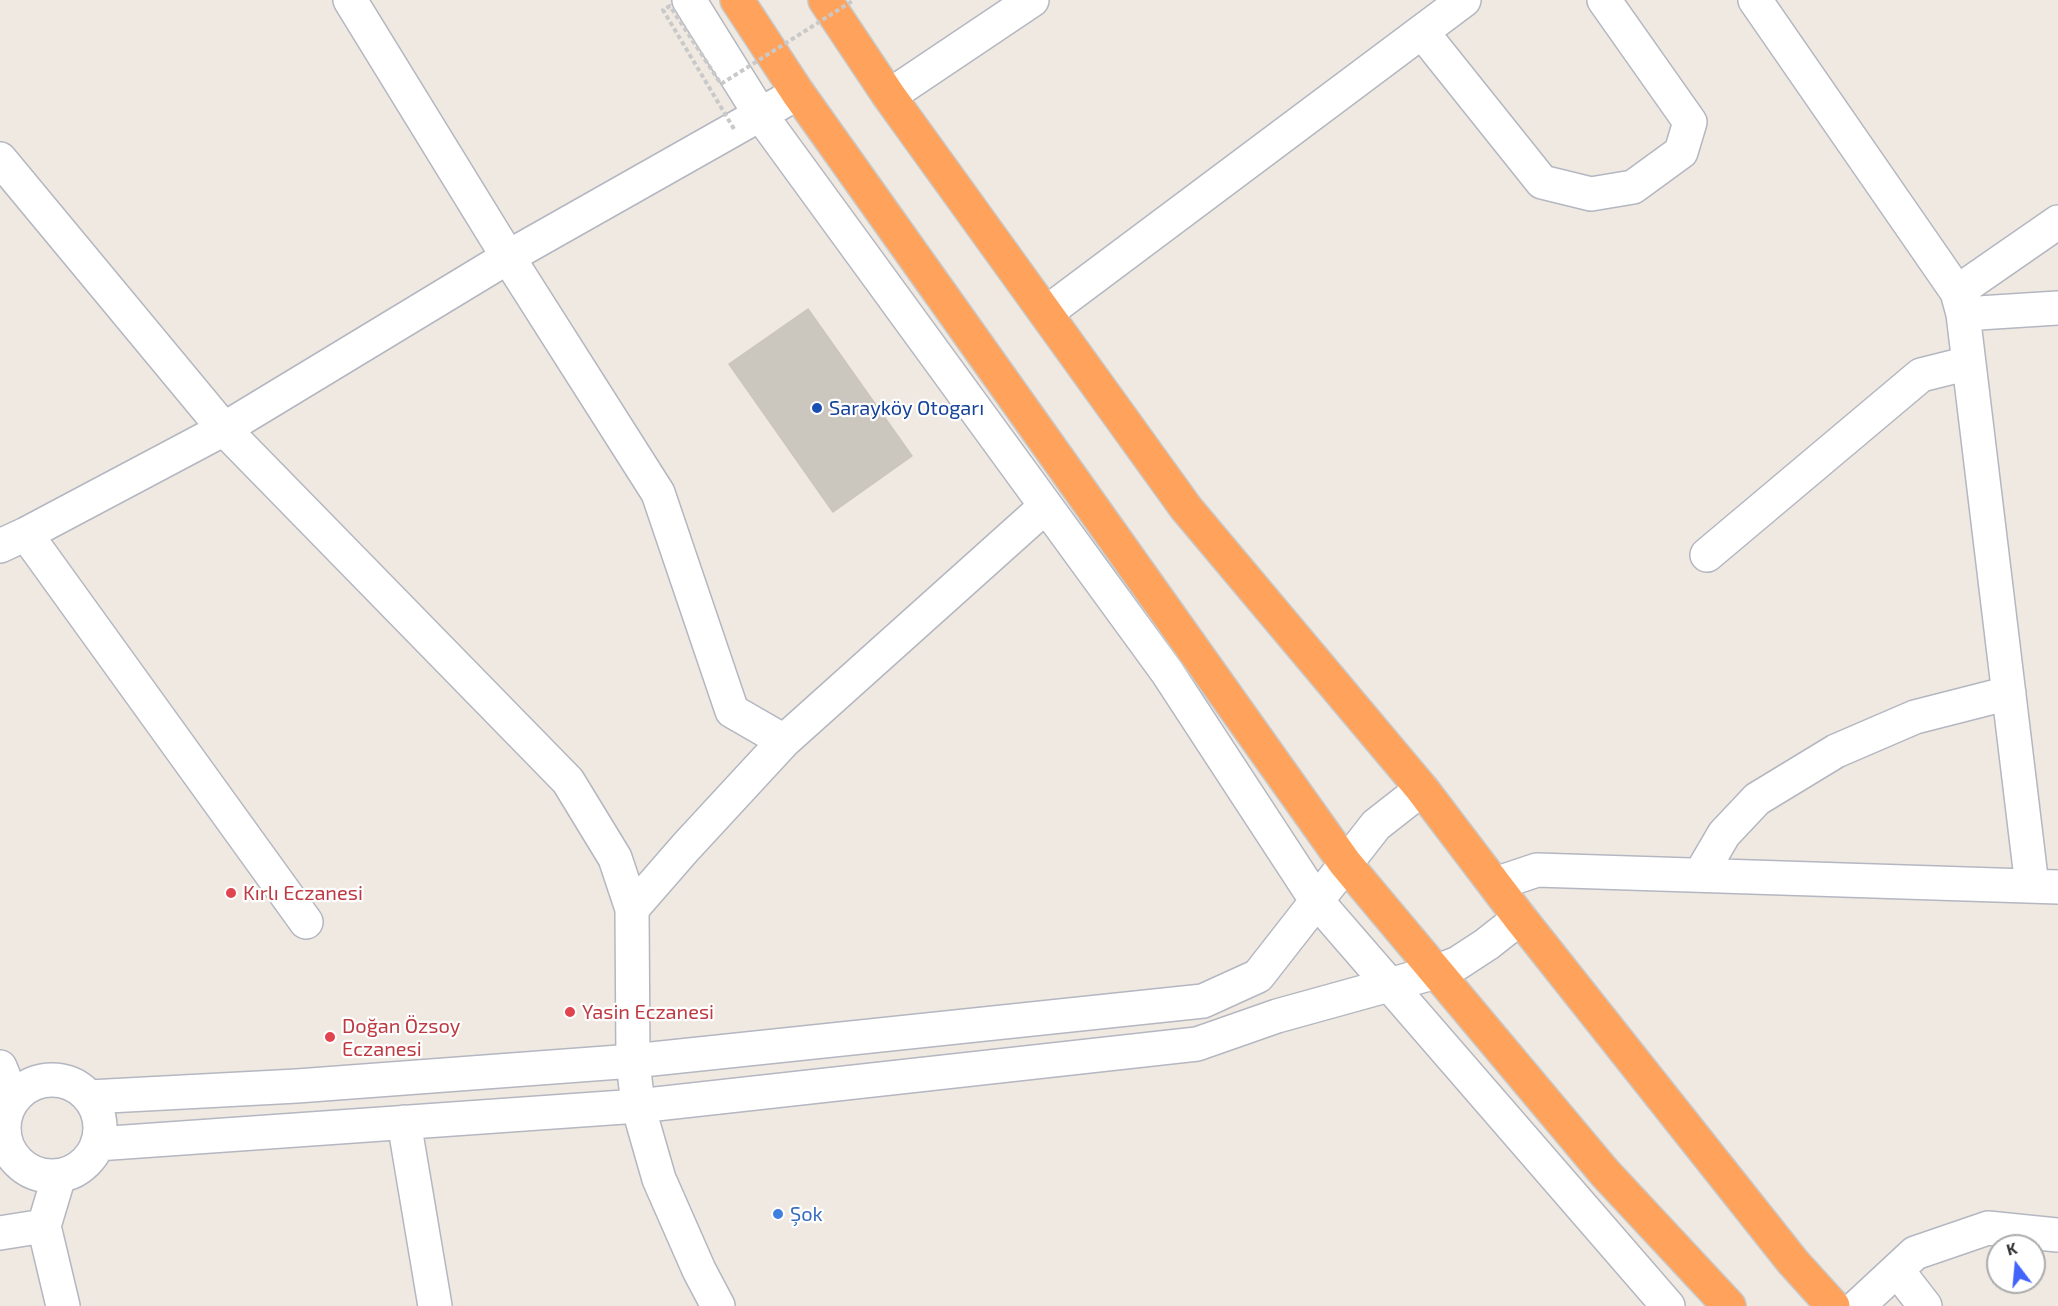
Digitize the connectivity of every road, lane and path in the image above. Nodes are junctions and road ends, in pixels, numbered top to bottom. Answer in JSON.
{"nodes":[{"id":1,"x":351,"y":0,"type":"edge"},
{"id":2,"x":689,"y":0,"type":"edge"},
{"id":3,"x":737,"y":0,"type":"edge"},
{"id":4,"x":825,"y":0,"type":"edge"},
{"id":5,"x":854,"y":0,"type":"edge"},
{"id":6,"x":1032,"y":0,"type":"edge"},
{"id":7,"x":1464,"y":0,"type":"edge"},
{"id":8,"x":1604,"y":0,"type":"edge"},
{"id":9,"x":1755,"y":0,"type":"edge"},
{"id":10,"x":995,"y":10,"type":"edge"},
{"id":11,"x":1422,"y":32,"type":"junction"},
{"id":12,"x":798,"y":93,"type":"junction"},
{"id":13,"x":889,"y":96,"type":"junction"},
{"id":14,"x":747,"y":122,"type":"junction"},
{"id":15,"x":0,"y":159,"type":"edge"},
{"id":16,"x":2058,"y":222,"type":"edge"},
{"id":17,"x":508,"y":257,"type":"junction"},
{"id":18,"x":1960,"y":303,"type":"junction"},
{"id":19,"x":2058,"y":308,"type":"edge"},
{"id":20,"x":1046,"y":313,"type":"junction"},
{"id":21,"x":1969,"y":363,"type":"junction"},
{"id":22,"x":224,"y":429,"type":"junction"},
{"id":23,"x":1046,"y":506,"type":"junction"},
{"id":24,"x":13,"y":540,"type":"edge"},
{"id":25,"x":1707,"y":555,"type":"dead end"},
{"id":26,"x":2008,"y":693,"type":"junction"},
{"id":27,"x":784,"y":741,"type":"junction"},
{"id":28,"x":1422,"y":789,"type":"junction"},
{"id":29,"x":1345,"y":863,"type":"junction"},
{"id":30,"x":1700,"y":875,"type":"junction"},
{"id":31,"x":1495,"y":884,"type":"junction"},
{"id":32,"x":2045,"y":887,"type":"edge"},
{"id":33,"x":1316,"y":900,"type":"junction"},
{"id":34,"x":632,"y":909,"type":"junction"},
{"id":35,"x":1520,"y":918,"type":"junction"},
{"id":36,"x":306,"y":922,"type":"dead end"},
{"id":37,"x":1436,"y":972,"type":"junction"},
{"id":38,"x":1389,"y":985,"type":"junction"},
{"id":39,"x":633,"y":1061,"type":"junction"},
{"id":40,"x":8,"y":1077,"type":"edge"},
{"id":41,"x":89,"y":1097,"type":"junction"},
{"id":42,"x":638,"y":1106,"type":"junction"},
{"id":43,"x":404,"y":1122,"type":"junction"},
{"id":44,"x":97,"y":1144,"type":"junction"},
{"id":45,"x":59,"y":1176,"type":"junction"},
{"id":46,"x":44,"y":1226,"type":"junction"},
{"id":47,"x":0,"y":1233,"type":"edge"},
{"id":48,"x":2058,"y":1235,"type":"edge"},
{"id":49,"x":1897,"y":1270,"type":"junction"},
{"id":50,"x":63,"y":1306,"type":"edge"},
{"id":51,"x":435,"y":1306,"type":"edge"},
{"id":52,"x":718,"y":1306,"type":"edge"},
{"id":53,"x":1668,"y":1306,"type":"edge"},
{"id":54,"x":1729,"y":1306,"type":"edge"},
{"id":55,"x":1833,"y":1306,"type":"edge"},
{"id":56,"x":1858,"y":1306,"type":"edge"},
{"id":57,"x":1925,"y":1306,"type":"edge"}],
"edges":[{"from":1,"to":17,"type":"street"},
{"from":2,"to":14,"type":"street"},
{"from":3,"to":12,"type":"highway"},
{"from":4,"to":13,"type":"highway"},
{"from":5,"to":14,"type":"path","bridge":true},
{"from":6,"to":10,"type":"street"},
{"from":7,"to":11,"type":"street"},
{"from":8,"to":11,"type":"street"},
{"from":9,"to":18,"type":"street"},
{"from":10,"to":13,"type":"street"},
{"from":11,"to":20,"type":"street"},
{"from":12,"to":14,"type":"street"},
{"from":12,"to":29,"type":"highway"},
{"from":13,"to":20,"type":"highway"},
{"from":14,"to":17,"type":"street"},
{"from":14,"to":23,"type":"street"},
{"from":15,"to":22,"type":"street"},
{"from":16,"to":18,"type":"street"},
{"from":17,"to":22,"type":"street"},
{"from":17,"to":27,"type":"street"},
{"from":18,"to":19,"type":"street"},
{"from":18,"to":21,"type":"street"},
{"from":20,"to":28,"type":"highway"},
{"from":21,"to":25,"type":"street"},
{"from":21,"to":26,"type":"street"},
{"from":22,"to":24,"type":"street"},
{"from":22,"to":34,"type":"street"},
{"from":23,"to":27,"type":"street"},
{"from":23,"to":33,"type":"street"},
{"from":24,"to":36,"type":"street"},
{"from":26,"to":30,"type":"street"},
{"from":26,"to":32,"type":"street"},
{"from":27,"to":34,"type":"street"},
{"from":28,"to":29,"type":"street"},
{"from":28,"to":31,"type":"highway"},
{"from":29,"to":33,"type":"street"},
{"from":29,"to":37,"type":"highway"},
{"from":30,"to":31,"type":"street"},
{"from":30,"to":32,"type":"street"},
{"from":31,"to":35,"type":"highway"},
{"from":33,"to":38,"type":"street"},
{"from":33,"to":39,"type":"street"},
{"from":34,"to":39,"type":"street"},
{"from":35,"to":37,"type":"street"},
{"from":35,"to":55,"type":"highway"},
{"from":37,"to":38,"type":"street"},
{"from":37,"to":54,"type":"highway"},
{"from":38,"to":42,"type":"street"},
{"from":38,"to":53,"type":"street"},
{"from":39,"to":41,"type":"street"},
{"from":39,"to":42,"type":"street"},
{"from":40,"to":41,"type":"street"},
{"from":40,"to":45,"type":"street"},
{"from":41,"to":44,"type":"street"},
{"from":42,"to":43,"type":"street"},
{"from":42,"to":52,"type":"street"},
{"from":43,"to":44,"type":"street"},
{"from":43,"to":51,"type":"street"},
{"from":44,"to":45,"type":"street"},
{"from":45,"to":46,"type":"street"},
{"from":46,"to":47,"type":"street"},
{"from":46,"to":50,"type":"street"},
{"from":48,"to":49,"type":"street"},
{"from":49,"to":56,"type":"street"},
{"from":49,"to":57,"type":"street"}]}
